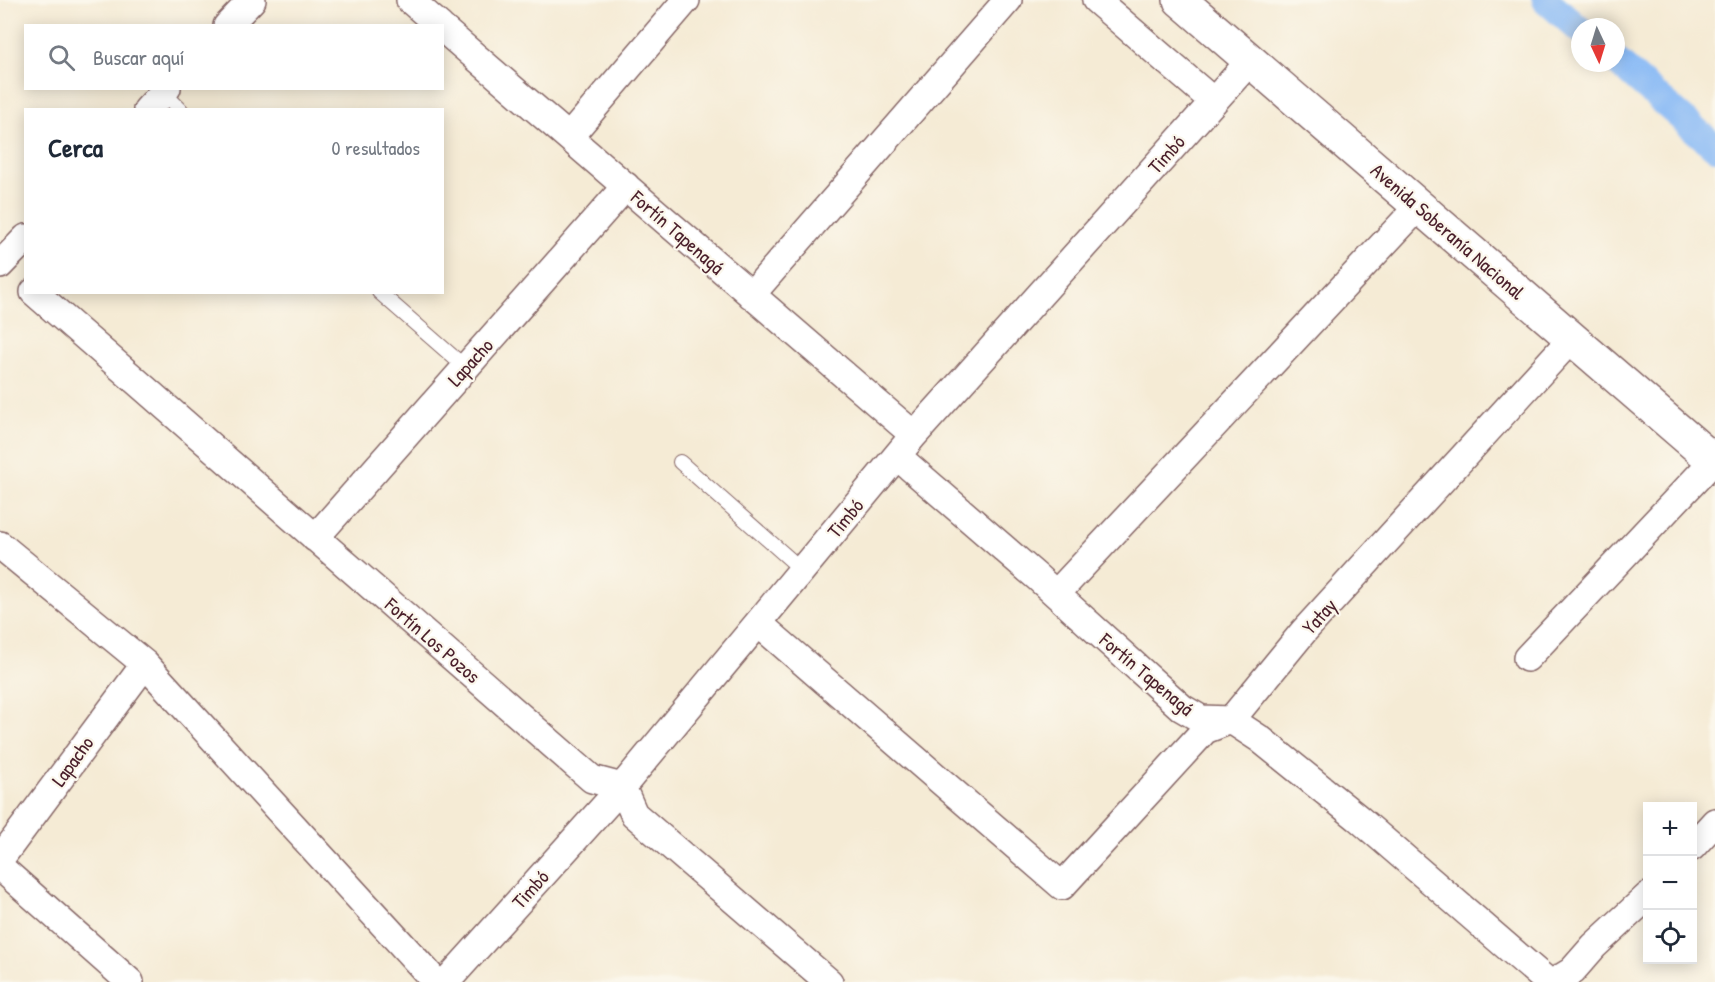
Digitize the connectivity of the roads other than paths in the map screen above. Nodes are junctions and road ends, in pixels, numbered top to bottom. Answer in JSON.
{"nodes":[{"id":1,"x":252,"y":0,"type":"edge"},
{"id":2,"x":410,"y":0,"type":"edge"},
{"id":3,"x":686,"y":0,"type":"edge"},
{"id":4,"x":1008,"y":0,"type":"edge"},
{"id":5,"x":1096,"y":0,"type":"edge"},
{"id":6,"x":1180,"y":0,"type":"edge"},
{"id":7,"x":229,"y":24,"type":"edge"},
{"id":8,"x":438,"y":24,"type":"edge"},
{"id":9,"x":444,"y":30,"type":"edge"},
{"id":10,"x":1250,"y":60,"type":"junction"},
{"id":11,"x":1213,"y":100,"type":"junction"},
{"id":12,"x":569,"y":137,"type":"junction"},
{"id":13,"x":626,"y":186,"type":"junction"},
{"id":14,"x":1419,"y":206,"type":"junction"},
{"id":15,"x":24,"y":240,"type":"edge"},
{"id":16,"x":0,"y":264,"type":"edge"},
{"id":17,"x":24,"y":283,"type":"edge"},
{"id":18,"x":36,"y":294,"type":"edge"},
{"id":19,"x":381,"y":294,"type":"edge"},
{"id":20,"x":751,"y":296,"type":"junction"},
{"id":21,"x":1572,"y":338,"type":"junction"},
{"id":22,"x":466,"y":368,"type":"junction"},
{"id":23,"x":914,"y":435,"type":"junction"},
{"id":24,"x":897,"y":456,"type":"junction"},
{"id":25,"x":1714,"y":461,"type":"edge"},
{"id":26,"x":680,"y":462,"type":"dead end"},
{"id":27,"x":315,"y":538,"type":"junction"},
{"id":28,"x":0,"y":545,"type":"edge"},
{"id":29,"x":802,"y":570,"type":"junction"},
{"id":30,"x":1056,"y":594,"type":"junction"},
{"id":31,"x":758,"y":623,"type":"junction"},
{"id":32,"x":1527,"y":658,"type":"dead end"},
{"id":33,"x":145,"y":663,"type":"junction"},
{"id":34,"x":1232,"y":720,"type":"junction"},
{"id":35,"x":622,"y":787,"type":"junction"},
{"id":36,"x":1715,"y":822,"type":"edge"},
{"id":37,"x":1697,"y":842,"type":"edge"},
{"id":38,"x":0,"y":859,"type":"edge"},
{"id":39,"x":0,"y":867,"type":"edge"},
{"id":40,"x":1643,"y":900,"type":"edge"},
{"id":41,"x":130,"y":982,"type":"edge"},
{"id":42,"x":436,"y":982,"type":"edge"},
{"id":43,"x":446,"y":982,"type":"edge"},
{"id":44,"x":829,"y":982,"type":"edge"},
{"id":45,"x":1548,"y":982,"type":"edge"},
{"id":46,"x":1554,"y":982,"type":"edge"}],
"edges":[{"from":1,"to":7,"type":"street"},
{"from":2,"to":8,"type":"street","name":"Fortín Tapenagá"},
{"from":3,"to":12,"type":"street"},
{"from":4,"to":20,"type":"street"},
{"from":5,"to":11,"type":"street"},
{"from":6,"to":10,"type":"main road","name":"Avenida Soberanía Nacional"},
{"from":9,"to":12,"type":"street","name":"Fortín Tapenagá"},
{"from":10,"to":11,"type":"street","name":"Timbó"},
{"from":10,"to":14,"type":"main road","name":"Avenida Soberanía Nacional"},
{"from":11,"to":23,"type":"street","name":"Timbó"},
{"from":12,"to":13,"type":"street","name":"Fortín Tapenagá"},
{"from":13,"to":20,"type":"street","name":"Fortín Tapenagá"},
{"from":13,"to":22,"type":"street","name":"Lapacho"},
{"from":14,"to":21,"type":"main road","name":"Avenida Soberanía Nacional"},
{"from":14,"to":30,"type":"street"},
{"from":15,"to":16,"type":"street"},
{"from":16,"to":17,"type":"street"},
{"from":18,"to":27,"type":"street","name":"Fortín Los Pozos"},
{"from":19,"to":22,"type":"lane"},
{"from":20,"to":23,"type":"street","name":"Fortín Tapenagá"},
{"from":21,"to":25,"type":"main road","name":"Avenida Soberanía Nacional"},
{"from":21,"to":34,"type":"street","name":"Yatay"},
{"from":22,"to":27,"type":"street","name":"Lapacho"},
{"from":23,"to":24,"type":"street","name":"Timbó"},
{"from":24,"to":29,"type":"street","name":"Timbó"},
{"from":24,"to":30,"type":"street","name":"Fortín Tapenagá"},
{"from":25,"to":32,"type":"street"},
{"from":26,"to":29,"type":"lane"},
{"from":27,"to":35,"type":"street","name":"Fortín Los Pozos"},
{"from":28,"to":33,"type":"street"},
{"from":29,"to":31,"type":"street","name":"Timbó"},
{"from":30,"to":34,"type":"street","name":"Fortín Tapenagá"},
{"from":31,"to":34,"type":"street","name":"Yatay"},
{"from":31,"to":35,"type":"street","name":"Timbó"},
{"from":33,"to":38,"type":"street","name":"Lapacho"},
{"from":33,"to":42,"type":"street"},
{"from":34,"to":45,"type":"street"},
{"from":35,"to":43,"type":"street","name":"Timbó"},
{"from":35,"to":44,"type":"street"},
{"from":36,"to":37,"type":"street"},
{"from":39,"to":41,"type":"street"},
{"from":40,"to":46,"type":"street"}]}
